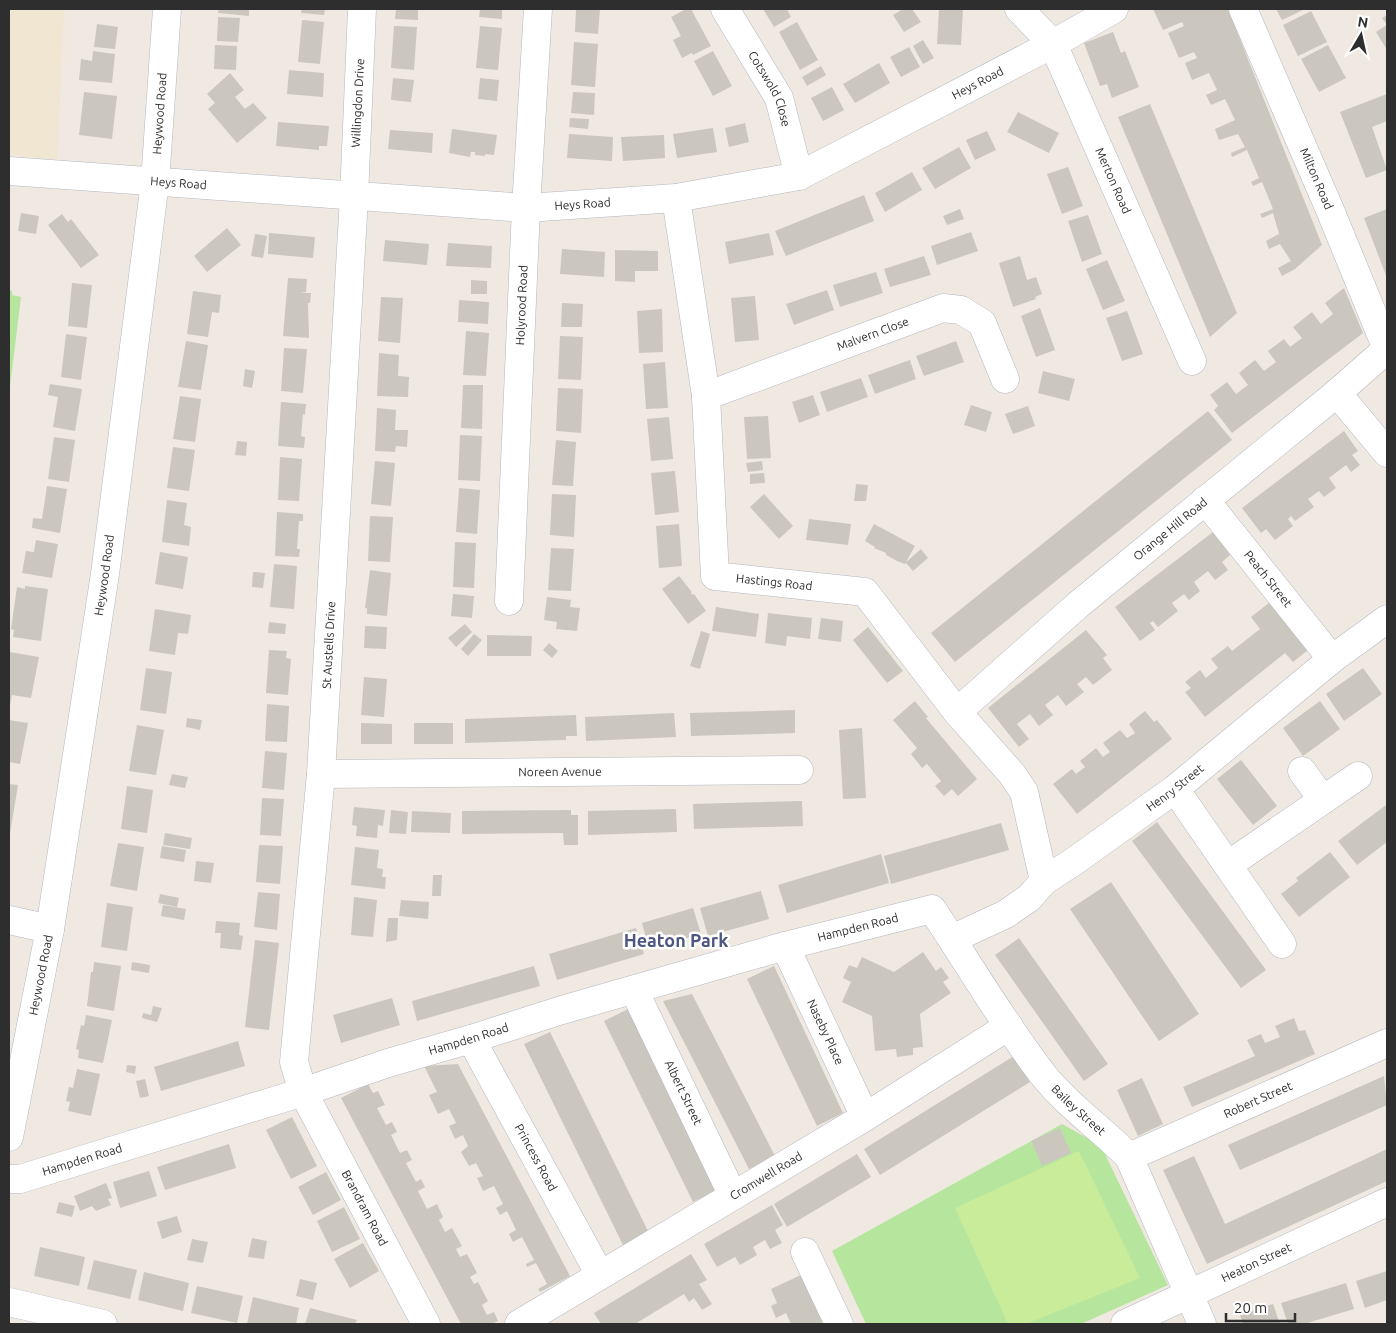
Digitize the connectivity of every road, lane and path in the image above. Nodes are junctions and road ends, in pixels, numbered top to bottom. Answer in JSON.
{"nodes":[{"id":1,"x":167,"y":9,"type":"edge"},
{"id":2,"x":362,"y":9,"type":"edge"},
{"id":3,"x":538,"y":9,"type":"edge"},
{"id":4,"x":725,"y":9,"type":"edge"},
{"id":5,"x":1019,"y":9,"type":"edge"},
{"id":6,"x":1114,"y":9,"type":"edge"},
{"id":7,"x":1243,"y":9,"type":"edge"},
{"id":8,"x":1052,"y":44,"type":"junction"},
{"id":9,"x":9,"y":171,"type":"edge"},
{"id":10,"x":799,"y":176,"type":"junction"},
{"id":11,"x":155,"y":182,"type":"junction"},
{"id":12,"x":354,"y":197,"type":"junction"},
{"id":13,"x":676,"y":198,"type":"junction"},
{"id":14,"x":526,"y":208,"type":"junction"},
{"id":15,"x":1387,"y":349,"type":"edge"},
{"id":16,"x":1192,"y":361,"type":"dead end"},
{"id":17,"x":1005,"y":379,"type":"dead end"},
{"id":18,"x":1338,"y":393,"type":"junction"},
{"id":19,"x":706,"y":396,"type":"junction"},
{"id":20,"x":1387,"y":453,"type":"edge"},
{"id":21,"x":1205,"y":500,"type":"junction"},
{"id":22,"x":509,"y":601,"type":"dead end"},
{"id":23,"x":1387,"y":619,"type":"edge"},
{"id":24,"x":1332,"y":659,"type":"junction"},
{"id":25,"x":957,"y":712,"type":"junction"},
{"id":26,"x":799,"y":770,"type":"dead end"},
{"id":27,"x":1302,"y":771,"type":"dead end"},
{"id":28,"x":321,"y":774,"type":"junction"},
{"id":29,"x":1358,"y":776,"type":"dead end"},
{"id":30,"x":1175,"y":789,"type":"junction"},
{"id":31,"x":1323,"y":800,"type":"junction"},
{"id":32,"x":1228,"y":866,"type":"junction"},
{"id":33,"x":1044,"y":881,"type":"junction"},
{"id":34,"x":932,"y":908,"type":"joint"},
{"id":35,"x":9,"y":920,"type":"edge"},
{"id":36,"x":50,"y":929,"type":"junction"},
{"id":37,"x":952,"y":939,"type":"junction"},
{"id":38,"x":1282,"y":944,"type":"dead end"},
{"id":39,"x":785,"y":946,"type":"junction"},
{"id":40,"x":634,"y":990,"type":"junction"},
{"id":41,"x":1010,"y":1026,"type":"junction"},
{"id":42,"x":471,"y":1039,"type":"junction"},
{"id":43,"x":1387,"y":1043,"type":"edge"},
{"id":44,"x":303,"y":1092,"type":"junction"},
{"id":45,"x":865,"y":1117,"type":"junction"},
{"id":46,"x":9,"y":1137,"type":"edge"},
{"id":47,"x":1130,"y":1157,"type":"junction"},
{"id":48,"x":9,"y":1179,"type":"edge"},
{"id":49,"x":733,"y":1196,"type":"junction"},
{"id":50,"x":1387,"y":1202,"type":"edge"},
{"id":51,"x":805,"y":1252,"type":"dead end"},
{"id":52,"x":600,"y":1275,"type":"junction"},
{"id":53,"x":1188,"y":1295,"type":"junction"},
{"id":54,"x":9,"y":1302,"type":"edge"},
{"id":55,"x":103,"y":1324,"type":"edge"},
{"id":56,"x":426,"y":1324,"type":"edge"},
{"id":57,"x":519,"y":1324,"type":"edge"},
{"id":58,"x":839,"y":1324,"type":"edge"},
{"id":59,"x":1125,"y":1324,"type":"edge"},
{"id":60,"x":1202,"y":1324,"type":"edge"}],
"edges":[{"from":1,"to":11,"type":"street","name":"Heywood Road"},
{"from":2,"to":12,"type":"street","name":"Willingdon Drive"},
{"from":3,"to":14,"type":"street","name":"Holyrood Road"},
{"from":4,"to":10,"type":"street","name":"Cotswold Close"},
{"from":5,"to":8,"type":"street","name":"Merton Road"},
{"from":6,"to":8,"type":"street","name":"Heys Road"},
{"from":7,"to":15,"type":"street","name":"Milton Road"},
{"from":8,"to":10,"type":"street","name":"Heys Road"},
{"from":8,"to":16,"type":"street","name":"Merton Road"},
{"from":9,"to":11,"type":"street","name":"Heys Road"},
{"from":10,"to":13,"type":"street","name":"Heys Road"},
{"from":11,"to":12,"type":"street","name":"Heys Road"},
{"from":11,"to":36,"type":"street","name":"Heywood Road"},
{"from":12,"to":14,"type":"street","name":"Heys Road"},
{"from":12,"to":28,"type":"street","name":"St Austells Drive"},
{"from":13,"to":14,"type":"street","name":"Heys Road"},
{"from":13,"to":19,"type":"street","name":"Hastings Road"},
{"from":14,"to":22,"type":"street","name":"Holyrood Road"},
{"from":15,"to":18,"type":"street","name":"Orange Hill Road"},
{"from":17,"to":19,"type":"street","name":"Malvern Close"},
{"from":18,"to":20,"type":"street"},
{"from":18,"to":21,"type":"street","name":"Orange Hill Road"},
{"from":19,"to":25,"type":"street","name":"Hastings Road"},
{"from":21,"to":24,"type":"street","name":"Peach Street"},
{"from":21,"to":25,"type":"street","name":"Orange Hill Road"},
{"from":23,"to":24,"type":"street","name":"Henry Street"},
{"from":24,"to":30,"type":"street","name":"Henry Street"},
{"from":25,"to":33,"type":"street","name":"Hastings Road"},
{"from":26,"to":28,"type":"street","name":"Noreen Avenue"},
{"from":27,"to":31,"type":"street"},
{"from":28,"to":44,"type":"street","name":"St Austells Drive"},
{"from":29,"to":31,"type":"street"},
{"from":30,"to":32,"type":"street"},
{"from":30,"to":33,"type":"street","name":"Henry Street"},
{"from":31,"to":32,"type":"street"},
{"from":32,"to":38,"type":"street"},
{"from":33,"to":37,"type":"street","name":"Henry Street"},
{"from":34,"to":37,"type":"street","name":"Bailey Street"},
{"from":34,"to":39,"type":"street","name":"Hampden Road"},
{"from":35,"to":36,"type":"street"},
{"from":36,"to":46,"type":"street","name":"Heywood Road"},
{"from":37,"to":41,"type":"street","name":"Bailey Street"},
{"from":39,"to":40,"type":"street","name":"Hampden Road"},
{"from":39,"to":45,"type":"street","name":"Naseby Place"},
{"from":40,"to":42,"type":"street","name":"Hampden Road"},
{"from":40,"to":49,"type":"street","name":"Albert Street"},
{"from":41,"to":45,"type":"street","name":"Cromwell Road"},
{"from":41,"to":47,"type":"street","name":"Bailey Street"},
{"from":42,"to":44,"type":"street","name":"Hampden Road"},
{"from":42,"to":52,"type":"street","name":"Princess Road"},
{"from":43,"to":47,"type":"street","name":"Robert Street"},
{"from":44,"to":48,"type":"street","name":"Hampden Road"},
{"from":44,"to":56,"type":"street","name":"Brandram Road"},
{"from":45,"to":49,"type":"street","name":"Cromwell Road"},
{"from":47,"to":53,"type":"street","name":"Bailey Street"},
{"from":49,"to":52,"type":"street","name":"Cromwell Road"},
{"from":50,"to":53,"type":"street","name":"Heaton Street"},
{"from":51,"to":58,"type":"street"},
{"from":52,"to":57,"type":"street","name":"Cromwell Road"},
{"from":53,"to":59,"type":"street","name":"Heaton Street"},
{"from":53,"to":60,"type":"street","name":"Bailey Street"},
{"from":54,"to":55,"type":"street"}]}
